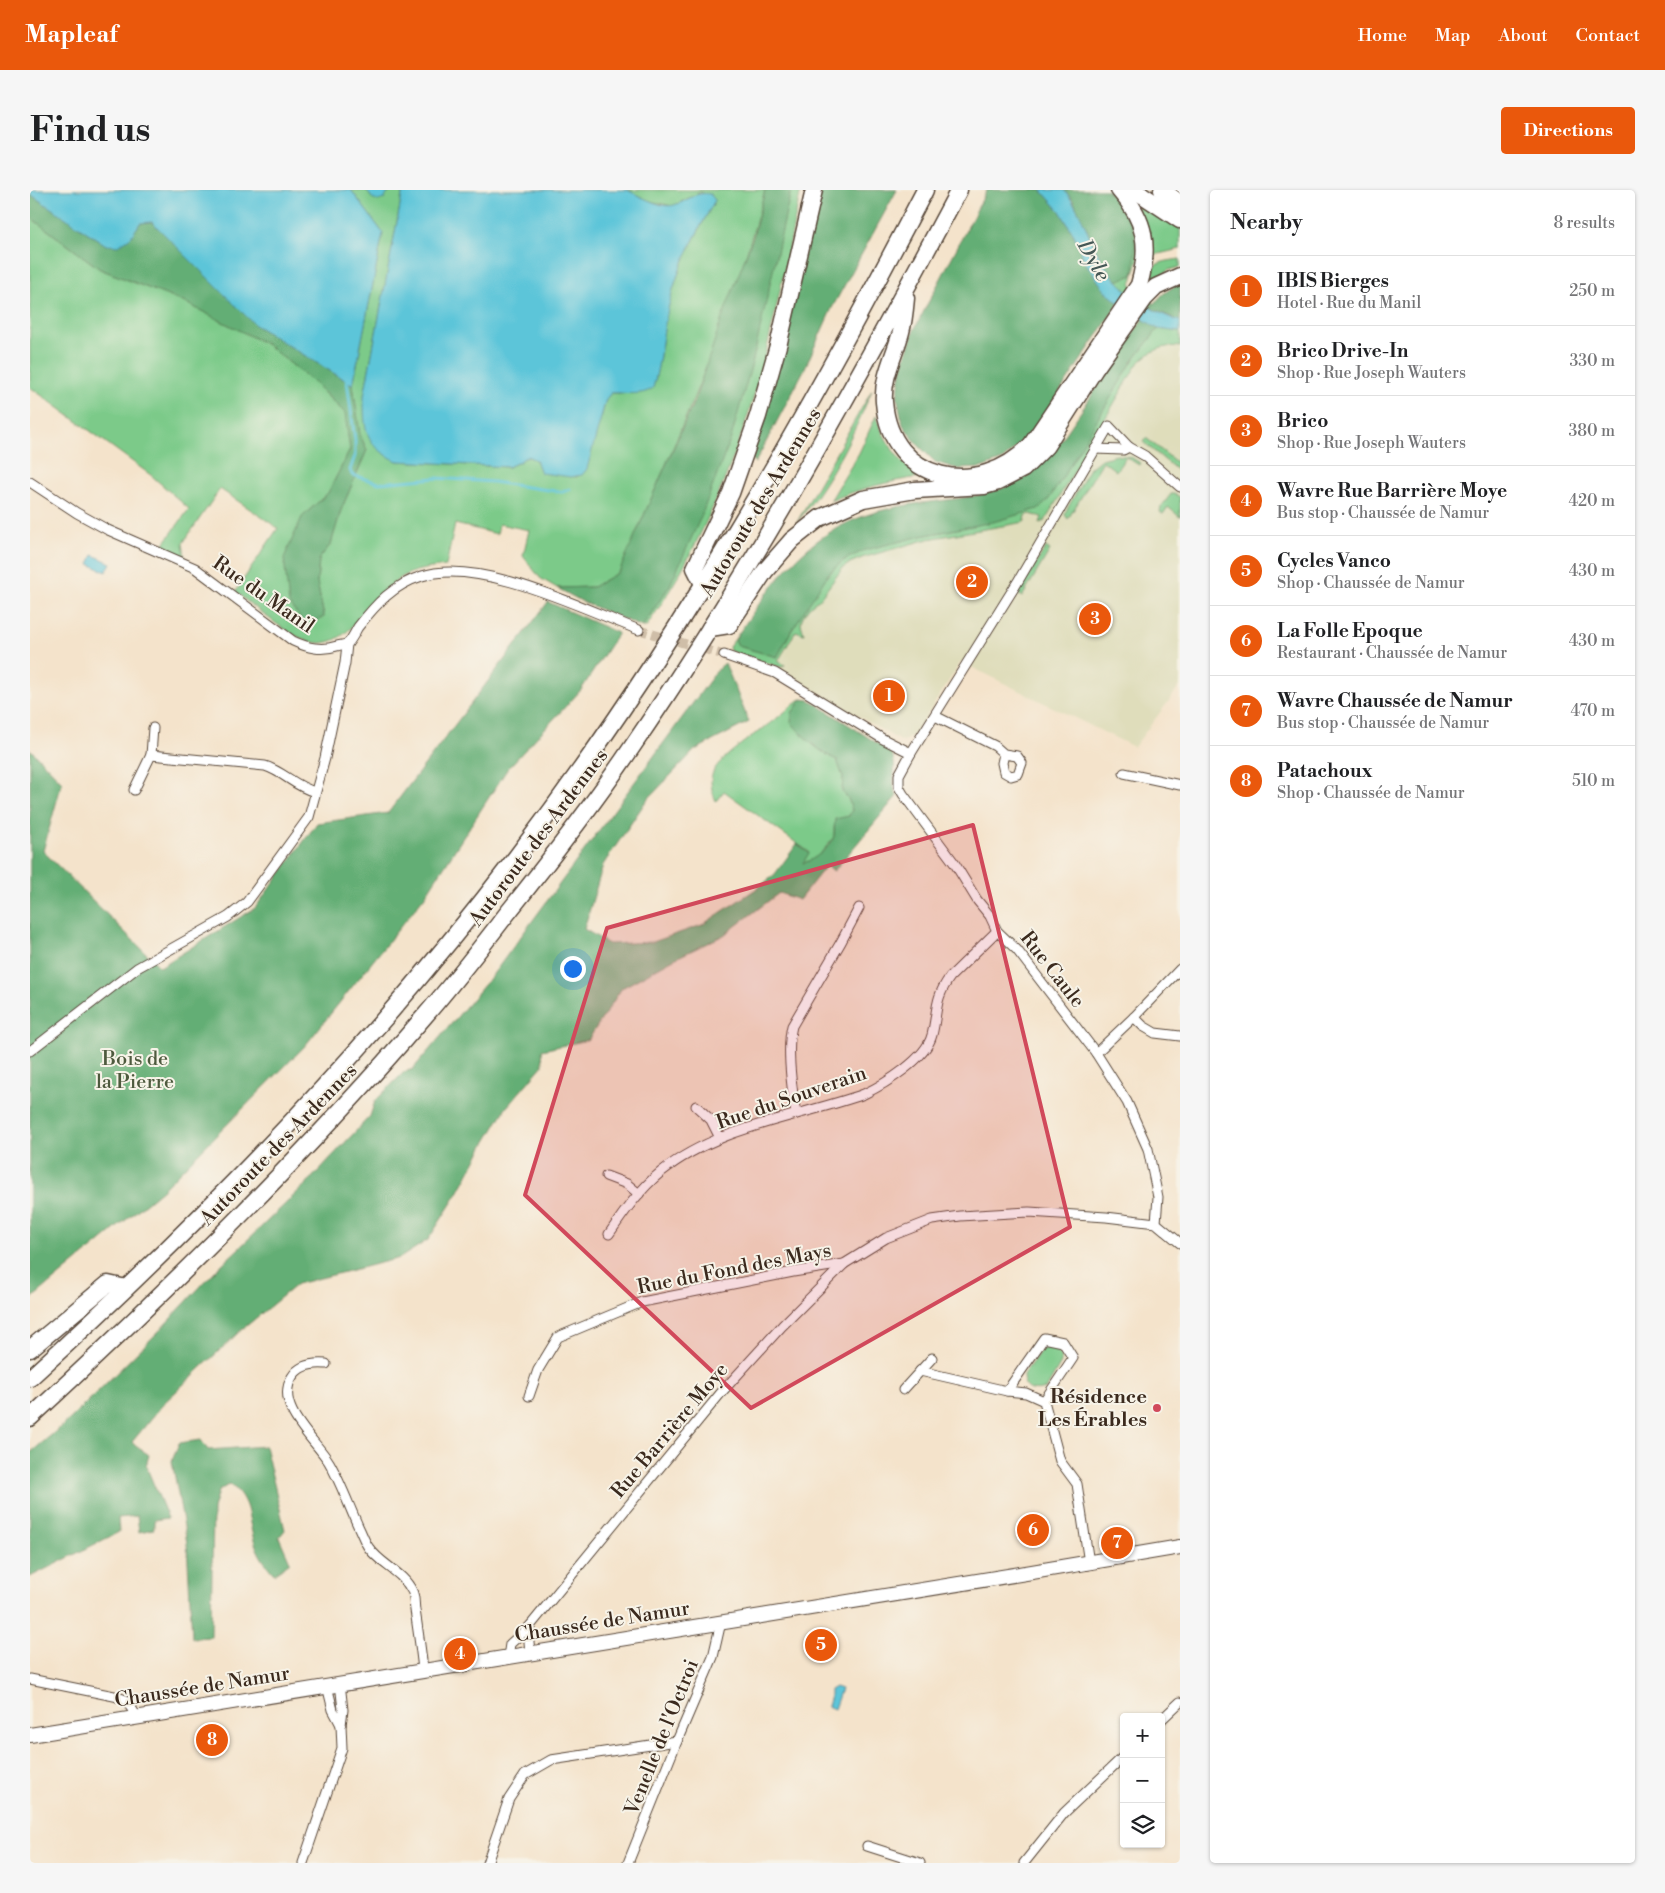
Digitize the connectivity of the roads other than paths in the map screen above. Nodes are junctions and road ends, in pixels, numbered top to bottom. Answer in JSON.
{"nodes":[{"id":1,"x":814,"y":190,"type":"edge"},
{"id":2,"x":925,"y":190,"type":"edge"},
{"id":3,"x":959,"y":190,"type":"edge"},
{"id":4,"x":1119,"y":190,"type":"edge"},
{"id":5,"x":1135,"y":190,"type":"edge"},
{"id":6,"x":1162,"y":190,"type":"edge"},
{"id":7,"x":1180,"y":202,"type":"edge"},
{"id":8,"x":1180,"y":220,"type":"edge"},
{"id":9,"x":1180,"y":276,"type":"edge"},
{"id":10,"x":908,"y":286,"type":"junction"},
{"id":11,"x":1144,"y":289,"type":"junction"},
{"id":12,"x":1121,"y":321,"type":"junction"},
{"id":13,"x":1129,"y":448,"type":"junction"},
{"id":14,"x":1095,"y":449,"type":"junction"},
{"id":15,"x":30,"y":482,"type":"edge"},
{"id":16,"x":1180,"y":487,"type":"edge"},
{"id":17,"x":703,"y":584,"type":"junction"},
{"id":18,"x":710,"y":628,"type":"junction"},
{"id":19,"x":639,"y":630,"type":"tunnel mouth"},
{"id":20,"x":347,"y":644,"type":"junction"},
{"id":21,"x":724,"y":655,"type":"tunnel mouth"},
{"id":22,"x":935,"y":716,"type":"junction"},
{"id":23,"x":153,"y":728,"type":"dead end"},
{"id":24,"x":911,"y":753,"type":"junction"},
{"id":25,"x":1004,"y":754,"type":"dead end"},
{"id":26,"x":152,"y":755,"type":"junction"},
{"id":27,"x":1124,"y":773,"type":"dead end"},
{"id":28,"x":1180,"y":785,"type":"edge"},
{"id":29,"x":134,"y":790,"type":"dead end"},
{"id":30,"x":315,"y":792,"type":"junction"},
{"id":31,"x":859,"y":908,"type":"dead end"},
{"id":32,"x":998,"y":931,"type":"junction"},
{"id":33,"x":1180,"y":969,"type":"edge"},
{"id":34,"x":1134,"y":1017,"type":"junction"},
{"id":35,"x":1180,"y":1036,"type":"edge"},
{"id":36,"x":30,"y":1051,"type":"edge"},
{"id":37,"x":1096,"y":1053,"type":"junction"},
{"id":38,"x":696,"y":1106,"type":"dead end"},
{"id":39,"x":796,"y":1114,"type":"junction"},
{"id":40,"x":720,"y":1138,"type":"junction"},
{"id":41,"x":606,"y":1176,"type":"dead end"},
{"id":42,"x":639,"y":1194,"type":"junction"},
{"id":43,"x":1156,"y":1223,"type":"junction"},
{"id":44,"x":610,"y":1234,"type":"dead end"},
{"id":45,"x":1180,"y":1243,"type":"edge"},
{"id":46,"x":844,"y":1264,"type":"junction"},
{"id":47,"x":126,"y":1288,"type":"junction"},
{"id":48,"x":30,"y":1349,"type":"edge"},
{"id":49,"x":932,"y":1358,"type":"dead end"},
{"id":50,"x":326,"y":1364,"type":"dead end"},
{"id":51,"x":920,"y":1371,"type":"junction"},
{"id":52,"x":30,"y":1378,"type":"edge"},
{"id":53,"x":903,"y":1390,"type":"dead end"},
{"id":54,"x":1006,"y":1391,"type":"junction"},
{"id":55,"x":528,"y":1396,"type":"dead end"},
{"id":56,"x":1044,"y":1401,"type":"junction"},
{"id":57,"x":30,"y":1418,"type":"edge"},
{"id":58,"x":1180,"y":1547,"type":"edge"},
{"id":59,"x":1089,"y":1563,"type":"junction"},
{"id":60,"x":721,"y":1622,"type":"junction"},
{"id":61,"x":530,"y":1626,"type":"junction"},
{"id":62,"x":530,"y":1653,"type":"junction"},
{"id":63,"x":508,"y":1657,"type":"junction"},
{"id":64,"x":423,"y":1670,"type":"junction"},
{"id":65,"x":30,"y":1679,"type":"edge"},
{"id":66,"x":334,"y":1685,"type":"junction"},
{"id":67,"x":1180,"y":1702,"type":"edge"},
{"id":68,"x":1165,"y":1716,"type":"edge"},
{"id":69,"x":137,"y":1718,"type":"junction"},
{"id":70,"x":341,"y":1725,"type":"junction"},
{"id":71,"x":30,"y":1735,"type":"edge"},
{"id":72,"x":677,"y":1741,"type":"junction"},
{"id":73,"x":1122,"y":1758,"type":"edge"},
{"id":74,"x":867,"y":1846,"type":"dead end"},
{"id":75,"x":303,"y":1863,"type":"edge"},
{"id":76,"x":487,"y":1863,"type":"edge"},
{"id":77,"x":628,"y":1863,"type":"edge"},
{"id":78,"x":920,"y":1863,"type":"edge"},
{"id":79,"x":1024,"y":1863,"type":"edge"}],
"edges":[{"from":1,"to":17,"type":"highway"},
{"from":2,"to":17,"type":"highway","name":"Autoroute des Ardennes"},
{"from":3,"to":10,"type":"highway","name":"Autoroute des Ardennes"},
{"from":4,"to":11,"type":"highway"},
{"from":5,"to":8,"type":"highway"},
{"from":6,"to":7,"type":"highway"},
{"from":9,"to":11,"type":"highway"},
{"from":10,"to":12,"type":"highway"},
{"from":10,"to":18,"type":"highway","name":"Autoroute des Ardennes"},
{"from":11,"to":12,"type":"highway"},
{"from":12,"to":18,"type":"highway"},
{"from":13,"to":14,"type":"street"},
{"from":13,"to":14,"type":"street","name":"Rue Caule"},
{"from":13,"to":16,"type":"street"},
{"from":14,"to":22,"type":"street","name":"Rue Caule"},
{"from":15,"to":20,"type":"street","name":"Rue du Manil"},
{"from":17,"to":47,"type":"highway","name":"Autoroute des Ardennes"},
{"from":18,"to":57,"type":"highway","name":"Autoroute des Ardennes"},
{"from":19,"to":20,"type":"street"},
{"from":20,"to":30,"type":"street"},
{"from":21,"to":24,"type":"street"},
{"from":22,"to":24,"type":"street","name":"Rue Caule"},
{"from":22,"to":25,"type":"street"},
{"from":23,"to":26,"type":"street"},
{"from":24,"to":32,"type":"street","name":"Rue Caule"},
{"from":26,"to":29,"type":"street"},
{"from":26,"to":30,"type":"street"},
{"from":27,"to":28,"type":"street"},
{"from":30,"to":36,"type":"street"},
{"from":31,"to":39,"type":"street"},
{"from":32,"to":37,"type":"street","name":"Rue Caule"},
{"from":32,"to":39,"type":"street","name":"Rue du Souverain"},
{"from":33,"to":34,"type":"street"},
{"from":34,"to":35,"type":"street"},
{"from":34,"to":37,"type":"street"},
{"from":37,"to":43,"type":"street","name":"Rue Caule"},
{"from":38,"to":40,"type":"street"},
{"from":39,"to":40,"type":"street","name":"Rue du Souverain"},
{"from":40,"to":42,"type":"street","name":"Rue du Souverain"},
{"from":41,"to":42,"type":"street"},
{"from":42,"to":44,"type":"street","name":"Rue du Souverain"},
{"from":43,"to":45,"type":"street"},
{"from":43,"to":46,"type":"street","name":"Rue du Fond des Mays"},
{"from":46,"to":55,"type":"street","name":"Rue du Fond des Mays"},
{"from":46,"to":61,"type":"street","name":"Rue Barrière Moye"},
{"from":47,"to":48,"type":"highway"},
{"from":47,"to":52,"type":"highway","name":"Autoroute des Ardennes"},
{"from":49,"to":51,"type":"street"},
{"from":50,"to":64,"type":"street"},
{"from":51,"to":53,"type":"street"},
{"from":51,"to":54,"type":"street"},
{"from":54,"to":56,"type":"street"},
{"from":54,"to":56,"type":"street"},
{"from":56,"to":59,"type":"street"},
{"from":58,"to":59,"type":"main road","name":"Chaussée de Namur"},
{"from":59,"to":60,"type":"main road","name":"Chaussée de Namur"},
{"from":60,"to":62,"type":"main road","name":"Chaussée de Namur"},
{"from":60,"to":72,"type":"street","name":"Venelle de l'Octroi"},
{"from":61,"to":62,"type":"street"},
{"from":61,"to":63,"type":"street","name":"Rue Barrière Moye"},
{"from":62,"to":63,"type":"main road","name":"Chaussée de Namur"},
{"from":63,"to":64,"type":"main road","name":"Chaussée de Namur"},
{"from":64,"to":66,"type":"main road","name":"Chaussée de Namur"},
{"from":65,"to":69,"type":"street"},
{"from":66,"to":69,"type":"main road","name":"Chaussée de Namur"},
{"from":66,"to":70,"type":"street"},
{"from":66,"to":70,"type":"street"},
{"from":67,"to":68,"type":"street"},
{"from":69,"to":71,"type":"main road","name":"Chaussée de Namur"},
{"from":70,"to":75,"type":"street"},
{"from":72,"to":76,"type":"street"},
{"from":72,"to":77,"type":"street","name":"Venelle de l'Octroi"},
{"from":73,"to":79,"type":"street"},
{"from":74,"to":78,"type":"street"}]}
